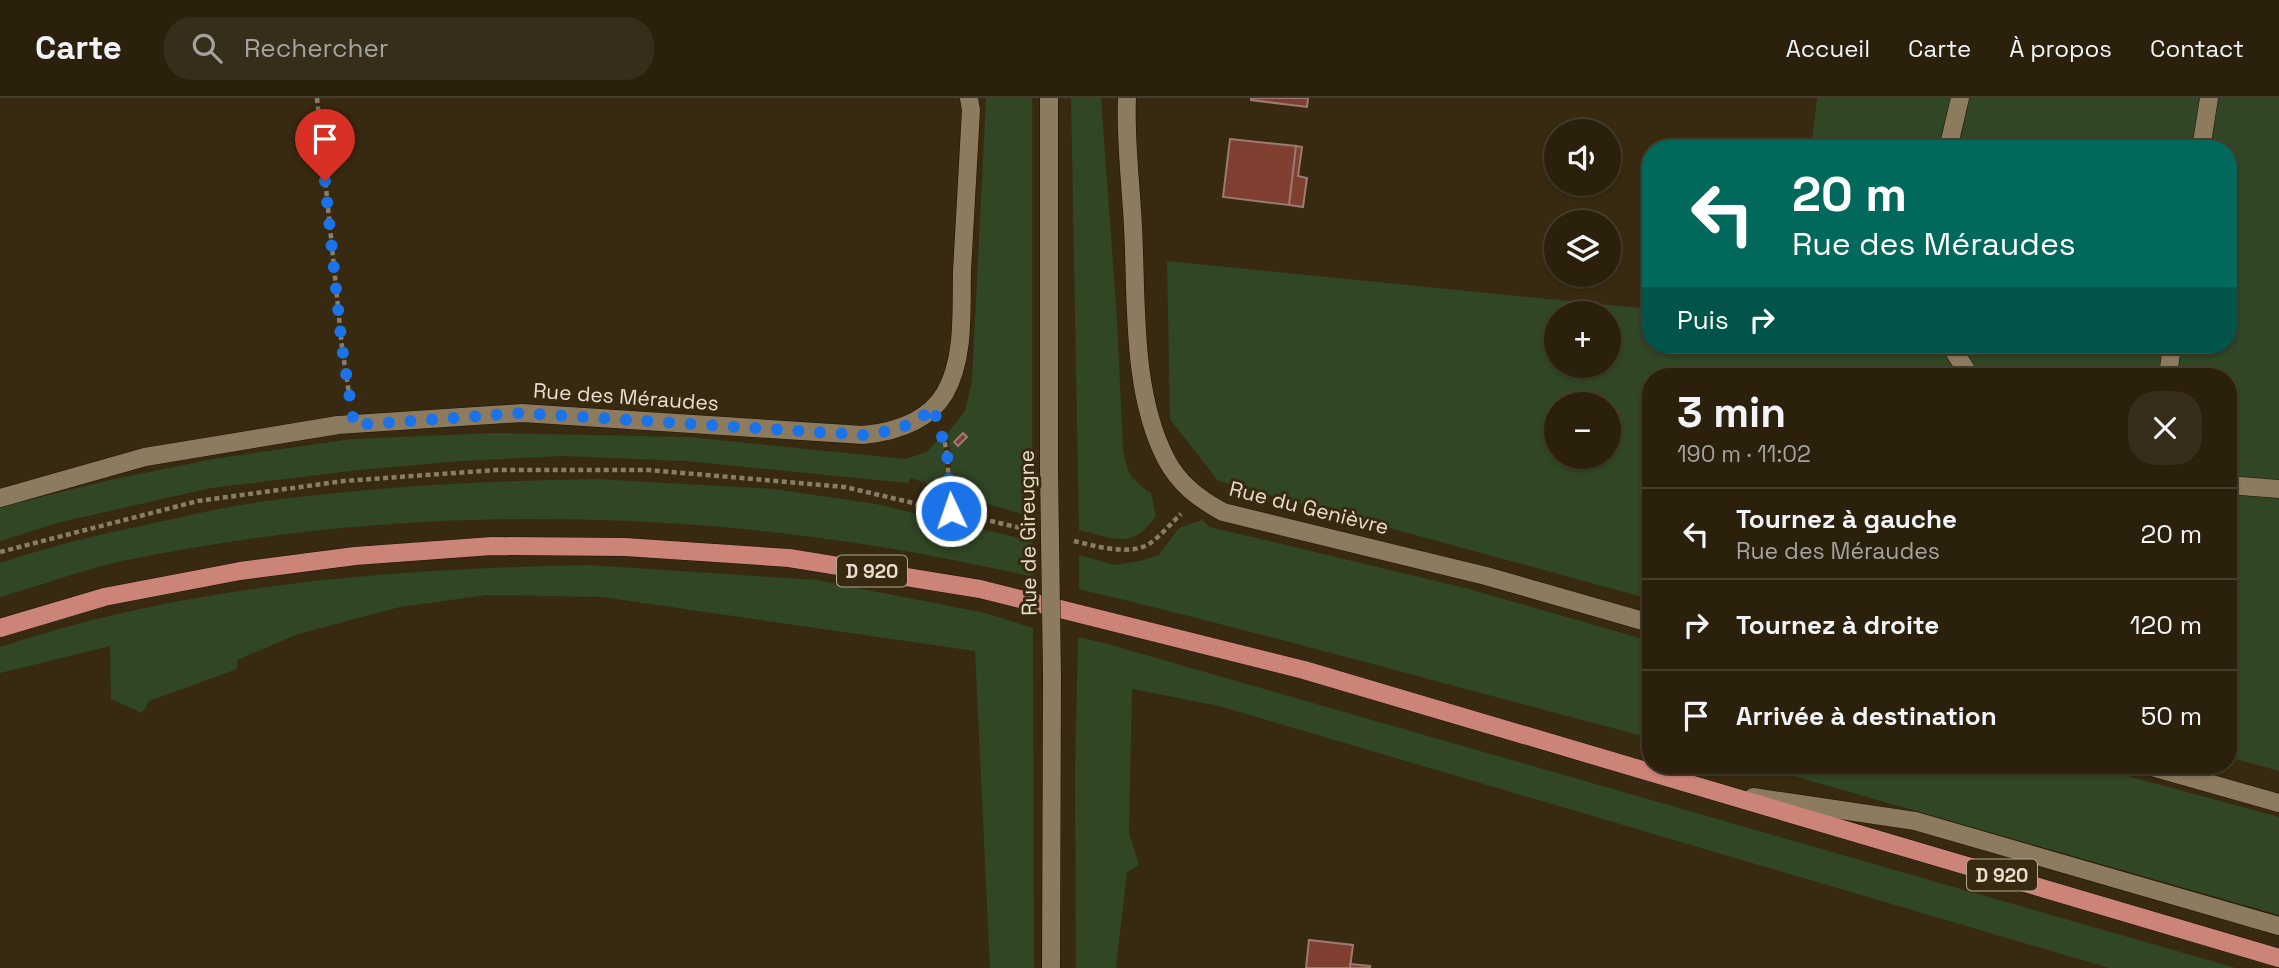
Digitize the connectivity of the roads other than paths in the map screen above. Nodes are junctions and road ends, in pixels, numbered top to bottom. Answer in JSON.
{"nodes":[{"id":1,"x":969,"y":98,"type":"edge"},
{"id":2,"x":1049,"y":98,"type":"edge"},
{"id":3,"x":1127,"y":98,"type":"edge"},
{"id":4,"x":1960,"y":98,"type":"edge"},
{"id":5,"x":2209,"y":98,"type":"edge"},
{"id":6,"x":1950,"y":140,"type":"edge"},
{"id":7,"x":2202,"y":140,"type":"edge"},
{"id":8,"x":2237,"y":486,"type":"edge"},
{"id":9,"x":2279,"y":489,"type":"edge"},
{"id":10,"x":0,"y":498,"type":"edge"},
{"id":11,"x":1642,"y":621,"type":"edge"},
{"id":12,"x":0,"y":628,"type":"edge"},
{"id":13,"x":1642,"y":768,"type":"edge"},
{"id":14,"x":1662,"y":774,"type":"edge"},
{"id":15,"x":2177,"y":774,"type":"edge"},
{"id":16,"x":1724,"y":792,"type":"junction"},
{"id":17,"x":2279,"y":803,"type":"edge"},
{"id":18,"x":2279,"y":926,"type":"edge"},
{"id":19,"x":2279,"y":958,"type":"edge"},
{"id":20,"x":1051,"y":968,"type":"edge"}],
"edges":[{"from":1,"to":10,"type":"street","name":"Rue des Méraudes"},
{"from":2,"to":20,"type":"street","name":"Rue de Gireugne","bridge":true},
{"from":3,"to":11,"type":"street","name":"Rue du Genièvre"},
{"from":4,"to":6,"type":"street"},
{"from":5,"to":7,"type":"street"},
{"from":8,"to":9,"type":"street"},
{"from":12,"to":13,"type":"main road","number":"D 920"},
{"from":14,"to":16,"type":"main road","number":"D 920"},
{"from":15,"to":17,"type":"street"},
{"from":16,"to":18,"type":"street"},
{"from":16,"to":19,"type":"main road","number":"D 920"}]}
